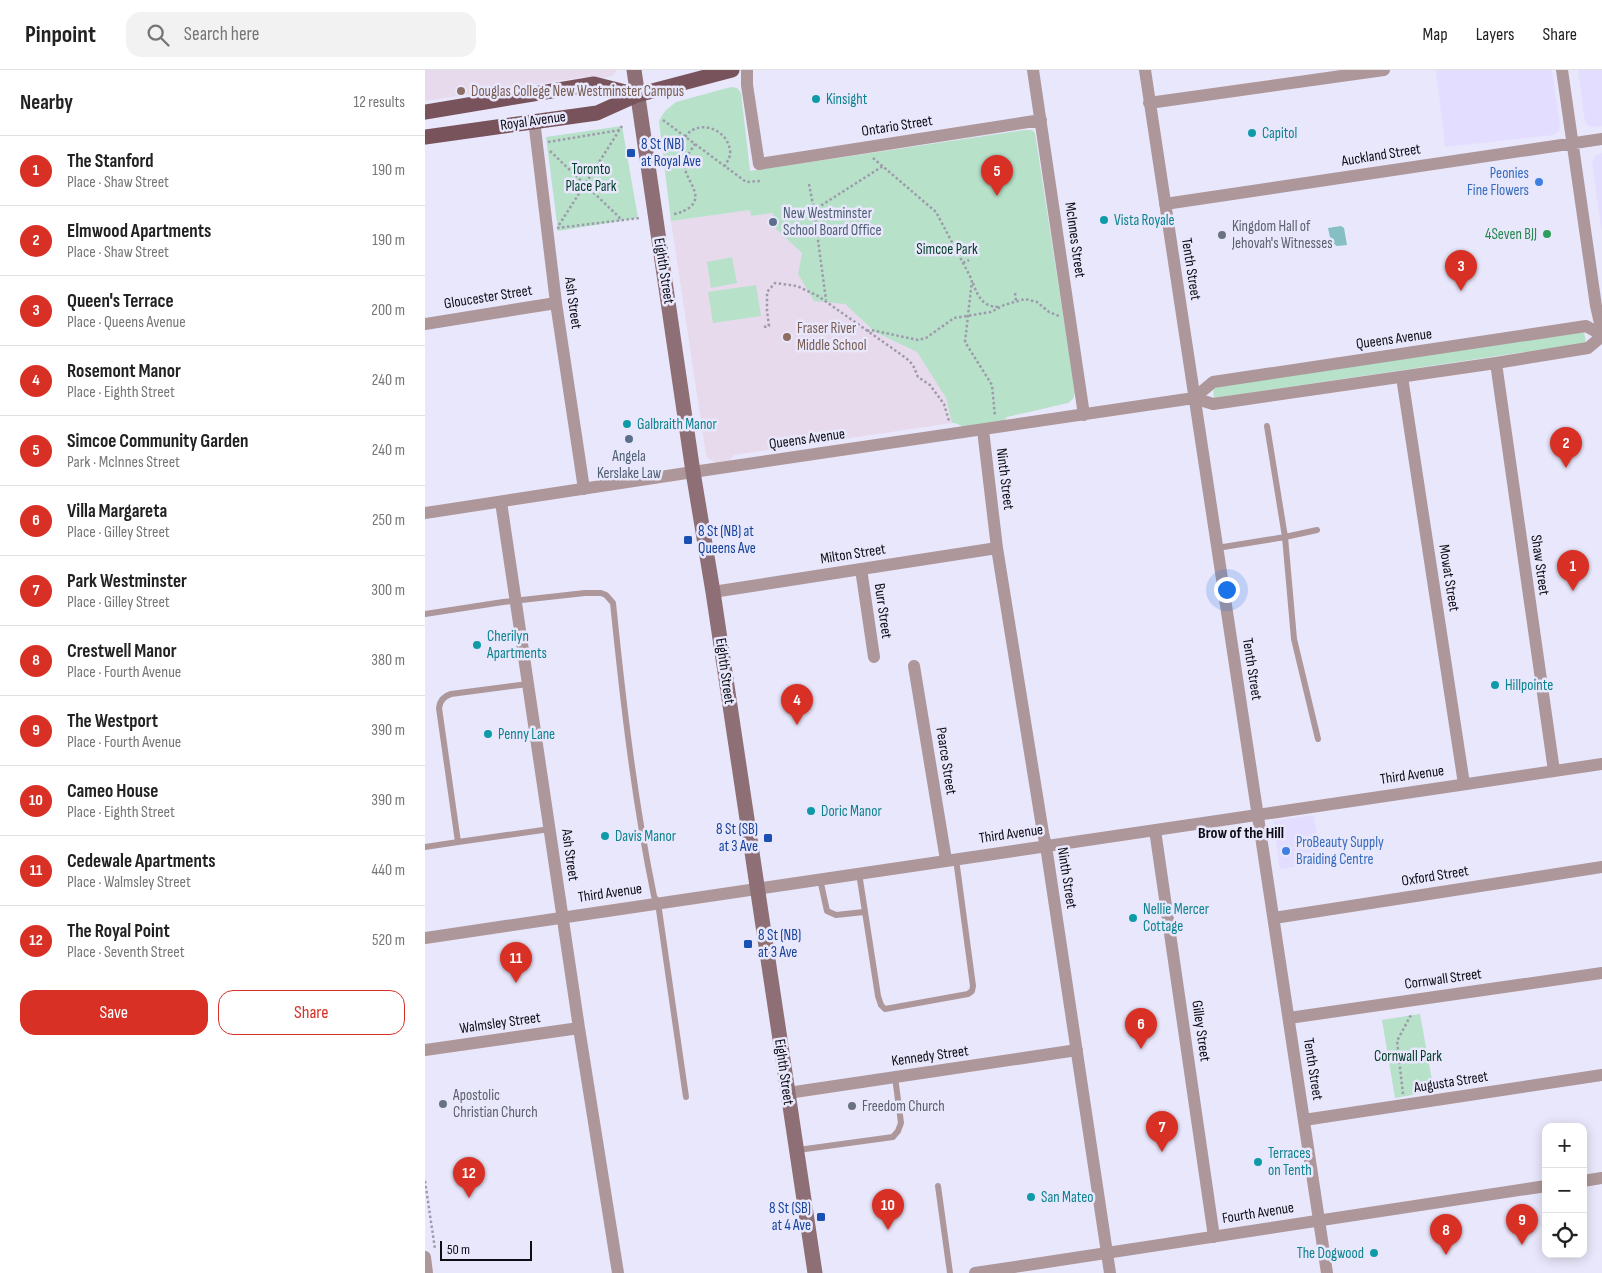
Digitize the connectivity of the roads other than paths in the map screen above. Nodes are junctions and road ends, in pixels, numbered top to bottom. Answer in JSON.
{"nodes":[{"id":1,"x":634,"y":70,"type":"edge"},
{"id":2,"x":732,"y":70,"type":"edge"},
{"id":3,"x":747,"y":70,"type":"edge"},
{"id":4,"x":1033,"y":70,"type":"edge"},
{"id":5,"x":1145,"y":70,"type":"edge"},
{"id":6,"x":1384,"y":70,"type":"edge"},
{"id":7,"x":1562,"y":70,"type":"edge"},
{"id":8,"x":637,"y":95,"type":"junction"},
{"id":9,"x":1149,"y":103,"type":"junction"},
{"id":10,"x":425,"y":112,"type":"edge"},
{"id":11,"x":534,"y":120,"type":"junction"},
{"id":12,"x":1041,"y":120,"type":"junction"},
{"id":13,"x":425,"y":136,"type":"edge"},
{"id":14,"x":1602,"y":139,"type":"edge"},
{"id":15,"x":1572,"y":143,"type":"junction"},
{"id":16,"x":1165,"y":204,"type":"junction"},
{"id":17,"x":556,"y":302,"type":"junction"},
{"id":18,"x":425,"y":324,"type":"edge"},
{"id":19,"x":1602,"y":334,"type":"edge"},
{"id":20,"x":1496,"y":363,"type":"junction"},
{"id":21,"x":1402,"y":377,"type":"junction"},
{"id":22,"x":1194,"y":398,"type":"junction"},
{"id":23,"x":1084,"y":415,"type":"junction"},
{"id":24,"x":1267,"y":426,"type":"dead end"},
{"id":25,"x":983,"y":430,"type":"junction"},
{"id":26,"x":693,"y":472,"type":"junction"},
{"id":27,"x":584,"y":489,"type":"junction"},
{"id":28,"x":501,"y":502,"type":"junction"},
{"id":29,"x":425,"y":513,"type":"edge"},
{"id":30,"x":1317,"y":530,"type":"dead end"},
{"id":31,"x":1285,"y":537,"type":"junction"},
{"id":32,"x":997,"y":548,"type":"junction"},
{"id":33,"x":1217,"y":548,"type":"junction"},
{"id":34,"x":861,"y":569,"type":"junction"},
{"id":35,"x":713,"y":592,"type":"junction"},
{"id":36,"x":515,"y":601,"type":"junction"},
{"id":37,"x":425,"y":614,"type":"edge"},
{"id":38,"x":874,"y":657,"type":"dead end"},
{"id":39,"x":914,"y":666,"type":"dead end"},
{"id":40,"x":528,"y":684,"type":"junction"},
{"id":41,"x":1317,"y":739,"type":"dead end"},
{"id":42,"x":1602,"y":764,"type":"edge"},
{"id":43,"x":1554,"y":771,"type":"junction"},
{"id":44,"x":1464,"y":784,"type":"junction"},
{"id":45,"x":1258,"y":814,"type":"junction"},
{"id":46,"x":550,"y":829,"type":"junction"},
{"id":47,"x":1155,"y":830,"type":"junction"},
{"id":48,"x":458,"y":842,"type":"junction"},
{"id":49,"x":1046,"y":846,"type":"junction"},
{"id":50,"x":425,"y":847,"type":"edge"},
{"id":51,"x":951,"y":860,"type":"junction"},
{"id":52,"x":1602,"y":867,"type":"edge"},
{"id":53,"x":859,"y":873,"type":"junction"},
{"id":54,"x":820,"y":879,"type":"junction"},
{"id":55,"x":757,"y":888,"type":"junction"},
{"id":56,"x":658,"y":903,"type":"junction"},
{"id":57,"x":864,"y":912,"type":"junction"},
{"id":58,"x":563,"y":917,"type":"junction"},
{"id":59,"x":1274,"y":918,"type":"junction"},
{"id":60,"x":425,"y":938,"type":"edge"},
{"id":61,"x":1602,"y":973,"type":"edge"},
{"id":62,"x":1289,"y":1018,"type":"junction"},
{"id":63,"x":579,"y":1028,"type":"junction"},
{"id":64,"x":425,"y":1050,"type":"edge"},
{"id":65,"x":1077,"y":1050,"type":"junction"},
{"id":66,"x":1602,"y":1075,"type":"edge"},
{"id":67,"x":895,"y":1077,"type":"junction"},
{"id":68,"x":787,"y":1093,"type":"junction"},
{"id":69,"x":685,"y":1097,"type":"dead end"},
{"id":70,"x":1304,"y":1120,"type":"junction"},
{"id":71,"x":796,"y":1150,"type":"junction"},
{"id":72,"x":1602,"y":1178,"type":"edge"},
{"id":73,"x":1587,"y":1180,"type":"edge"},
{"id":74,"x":938,"y":1186,"type":"dead end"},
{"id":75,"x":1542,"y":1187,"type":"edge"},
{"id":76,"x":1319,"y":1219,"type":"junction"},
{"id":77,"x":1214,"y":1237,"type":"junction"},
{"id":78,"x":430,"y":1253,"type":"edge"},
{"id":79,"x":1107,"y":1253,"type":"junction"},
{"id":80,"x":427,"y":1273,"type":"edge"},
{"id":81,"x":618,"y":1273,"type":"edge"},
{"id":82,"x":815,"y":1273,"type":"edge"},
{"id":83,"x":950,"y":1273,"type":"edge"},
{"id":84,"x":975,"y":1273,"type":"edge"},
{"id":85,"x":1110,"y":1273,"type":"edge"},
{"id":86,"x":1327,"y":1273,"type":"edge"}],
"edges":[{"from":1,"to":8,"type":"street","name":"Eighth Street"},
{"from":2,"to":8,"type":"main road","name":"Royal Avenue"},
{"from":3,"to":12,"type":"street","name":"Ontario Street"},
{"from":4,"to":12,"type":"street","name":"McInnes Street"},
{"from":5,"to":9,"type":"street","name":"Tenth Street"},
{"from":6,"to":9,"type":"street"},
{"from":7,"to":15,"type":"street"},
{"from":8,"to":10,"type":"main road","name":"Royal Avenue"},
{"from":8,"to":11,"type":"main road","name":"Royal Avenue"},
{"from":8,"to":26,"type":"street","name":"Eighth Street"},
{"from":9,"to":16,"type":"street","name":"Tenth Street"},
{"from":11,"to":13,"type":"main road","name":"Royal Avenue"},
{"from":11,"to":17,"type":"street","name":"Ash Street"},
{"from":12,"to":23,"type":"street","name":"McInnes Street"},
{"from":14,"to":15,"type":"street","name":"Auckland Street"},
{"from":15,"to":16,"type":"street","name":"Auckland Street"},
{"from":15,"to":19,"type":"street"},
{"from":16,"to":22,"type":"street","name":"Tenth Street"},
{"from":17,"to":18,"type":"street","name":"Gloucester Street"},
{"from":17,"to":27,"type":"street","name":"Ash Street"},
{"from":19,"to":20,"type":"street","name":"Queens Avenue"},
{"from":19,"to":22,"type":"street","name":"Queens Avenue"},
{"from":20,"to":21,"type":"street","name":"Queens Avenue"},
{"from":20,"to":43,"type":"street","name":"Shaw Street"},
{"from":21,"to":22,"type":"street","name":"Queens Avenue"},
{"from":21,"to":44,"type":"street","name":"Mowat Street"},
{"from":22,"to":23,"type":"street","name":"Queens Avenue"},
{"from":22,"to":33,"type":"street","name":"Tenth Street"},
{"from":23,"to":25,"type":"street","name":"Queens Avenue"},
{"from":24,"to":31,"type":"lane"},
{"from":25,"to":26,"type":"street","name":"Queens Avenue"},
{"from":25,"to":32,"type":"street","name":"Ninth Street"},
{"from":26,"to":27,"type":"street","name":"Queens Avenue"},
{"from":26,"to":35,"type":"street","name":"Eighth Street"},
{"from":27,"to":28,"type":"street","name":"Queens Avenue"},
{"from":28,"to":29,"type":"street","name":"Queens Avenue"},
{"from":28,"to":36,"type":"street","name":"Ash Street"},
{"from":30,"to":31,"type":"lane"},
{"from":31,"to":33,"type":"lane"},
{"from":31,"to":41,"type":"lane"},
{"from":32,"to":34,"type":"street","name":"Milton Street"},
{"from":32,"to":49,"type":"street","name":"Ninth Street"},
{"from":33,"to":45,"type":"street","name":"Tenth Street"},
{"from":34,"to":35,"type":"street","name":"Milton Street"},
{"from":34,"to":38,"type":"street","name":"Burr Street"},
{"from":35,"to":55,"type":"street","name":"Eighth Street"},
{"from":36,"to":37,"type":"lane"},
{"from":36,"to":40,"type":"street","name":"Ash Street"},
{"from":36,"to":56,"type":"lane"},
{"from":39,"to":51,"type":"street","name":"Pearce Street"},
{"from":40,"to":46,"type":"street","name":"Ash Street"},
{"from":40,"to":48,"type":"lane"},
{"from":42,"to":43,"type":"street","name":"Third Avenue"},
{"from":43,"to":44,"type":"street","name":"Third Avenue"},
{"from":44,"to":45,"type":"street","name":"Third Avenue"},
{"from":45,"to":47,"type":"street","name":"Third Avenue"},
{"from":45,"to":59,"type":"street","name":"Tenth Street"},
{"from":46,"to":48,"type":"lane"},
{"from":46,"to":58,"type":"street","name":"Ash Street"},
{"from":47,"to":49,"type":"street","name":"Third Avenue"},
{"from":47,"to":77,"type":"street","name":"Gilley Street"},
{"from":48,"to":50,"type":"lane"},
{"from":49,"to":51,"type":"street","name":"Third Avenue"},
{"from":49,"to":65,"type":"street","name":"Ninth Street"},
{"from":51,"to":53,"type":"street","name":"Third Avenue"},
{"from":51,"to":57,"type":"lane"},
{"from":52,"to":59,"type":"street","name":"Oxford Street"},
{"from":53,"to":54,"type":"street","name":"Third Avenue"},
{"from":53,"to":57,"type":"lane"},
{"from":54,"to":55,"type":"street","name":"Third Avenue"},
{"from":54,"to":57,"type":"lane"},
{"from":55,"to":56,"type":"street","name":"Third Avenue"},
{"from":55,"to":68,"type":"street","name":"Eighth Street"},
{"from":56,"to":58,"type":"street","name":"Third Avenue"},
{"from":56,"to":69,"type":"lane"},
{"from":58,"to":60,"type":"street","name":"Third Avenue"},
{"from":58,"to":63,"type":"street","name":"Ash Street"},
{"from":59,"to":62,"type":"street","name":"Tenth Street"},
{"from":61,"to":62,"type":"street","name":"Cornwall Street"},
{"from":62,"to":70,"type":"street","name":"Tenth Street"},
{"from":63,"to":64,"type":"street","name":"Walmsley Street"},
{"from":63,"to":81,"type":"street","name":"Ash Street"},
{"from":65,"to":67,"type":"street","name":"Kennedy Street"},
{"from":65,"to":79,"type":"street","name":"Ninth Street"},
{"from":66,"to":70,"type":"street","name":"Augusta Street"},
{"from":67,"to":68,"type":"street","name":"Kennedy Street"},
{"from":67,"to":71,"type":"lane"},
{"from":68,"to":71,"type":"street","name":"Eighth Street"},
{"from":70,"to":76,"type":"street","name":"Tenth Street"},
{"from":71,"to":82,"type":"street","name":"Eighth Street"},
{"from":72,"to":73,"type":"street"},
{"from":74,"to":83,"type":"lane"},
{"from":75,"to":76,"type":"street","name":"Fourth Avenue"},
{"from":76,"to":77,"type":"street","name":"Fourth Avenue"},
{"from":76,"to":86,"type":"street","name":"Tenth Street"},
{"from":77,"to":79,"type":"street","name":"Fourth Avenue"},
{"from":78,"to":80,"type":"street"},
{"from":79,"to":84,"type":"street","name":"Fourth Avenue"},
{"from":79,"to":85,"type":"street","name":"Ninth Street"}]}
